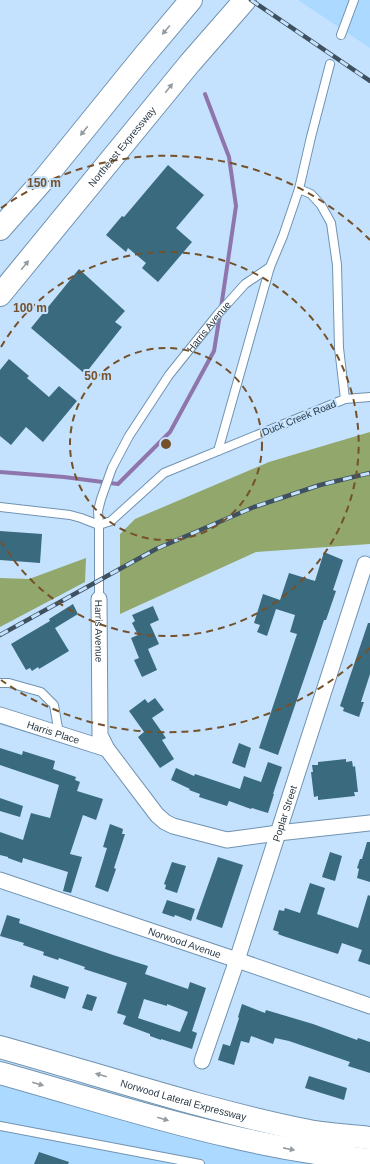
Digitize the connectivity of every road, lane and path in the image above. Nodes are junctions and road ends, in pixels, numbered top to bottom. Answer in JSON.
{"nodes":[{"id":1,"x":191,"y":0,"type":"edge"},
{"id":2,"x":245,"y":0,"type":"edge"},
{"id":3,"x":354,"y":0,"type":"edge"},
{"id":4,"x":341,"y":35,"type":"dead end"},
{"id":5,"x":330,"y":64,"type":"dead end"},
{"id":6,"x":299,"y":189,"type":"junction"},
{"id":7,"x":0,"y":229,"type":"edge"},
{"id":8,"x":270,"y":267,"type":"junction"},
{"id":9,"x":0,"y":295,"type":"edge"},
{"id":10,"x":370,"y":397,"type":"edge"},
{"id":11,"x":345,"y":399,"type":"junction"},
{"id":12,"x":218,"y":451,"type":"junction"},
{"id":13,"x":0,"y":507,"type":"edge"},
{"id":14,"x":99,"y":525,"type":"junction"},
{"id":15,"x":365,"y":564,"type":"dead end"},
{"id":16,"x":100,"y":598,"type":"joint"},
{"id":17,"x":0,"y":683,"type":"edge"},
{"id":18,"x":0,"y":716,"type":"edge"},
{"id":19,"x":59,"y":734,"type":"junction"},
{"id":20,"x":107,"y":750,"type":"junction"},
{"id":21,"x":370,"y":823,"type":"edge"},
{"id":22,"x":278,"y":833,"type":"junction"},
{"id":23,"x":0,"y":880,"type":"edge"},
{"id":24,"x":237,"y":960,"type":"junction"},
{"id":25,"x":370,"y":1006,"type":"edge"},
{"id":26,"x":0,"y":1041,"type":"edge"},
{"id":27,"x":0,"y":1047,"type":"edge"},
{"id":28,"x":202,"y":1062,"type":"dead end"},
{"id":29,"x":64,"y":1064,"type":"junction"},
{"id":30,"x":0,"y":1074,"type":"edge"},
{"id":31,"x":0,"y":1126,"type":"edge"},
{"id":32,"x":370,"y":1138,"type":"edge"},
{"id":33,"x":370,"y":1160,"type":"edge"},
{"id":34,"x":186,"y":1163,"type":"edge"},
{"id":35,"x":200,"y":1164,"type":"edge"}],
"edges":[{"from":1,"to":7,"type":"highway","one_way":true},
{"from":9,"to":2,"type":"highway","name":"Northeast Expressway","one_way":true},
{"from":3,"to":4,"type":"lane"},
{"from":5,"to":6,"type":"lane"},
{"from":6,"to":8,"type":"lane"},
{"from":6,"to":11,"type":"lane","name":"Duck Creek Road"},
{"from":8,"to":12,"type":"lane"},
{"from":8,"to":14,"type":"lane","name":"Harris Avenue"},
{"from":10,"to":11,"type":"lane"},
{"from":11,"to":12,"type":"lane","name":"Duck Creek Road"},
{"from":12,"to":14,"type":"lane","name":"Duck Creek Road"},
{"from":13,"to":14,"type":"lane"},
{"from":14,"to":16,"type":"lane","name":"Harris Avenue"},
{"from":15,"to":22,"type":"street","name":"Poplar Street"},
{"from":16,"to":20,"type":"street","name":"Harris Avenue"},
{"from":17,"to":19,"type":"lane"},
{"from":18,"to":19,"type":"street","name":"Harris Place"},
{"from":19,"to":20,"type":"street","name":"Harris Place"},
{"from":20,"to":22,"type":"street","name":"Harris Avenue"},
{"from":21,"to":22,"type":"street","name":"Harris Avenue"},
{"from":22,"to":24,"type":"street","name":"Poplar Street"},
{"from":23,"to":24,"type":"street","name":"Norwood Avenue"},
{"from":24,"to":25,"type":"street","name":"Norwood Avenue"},
{"from":24,"to":28,"type":"street","name":"Poplar Street"},
{"from":26,"to":29,"type":"highway"},
{"from":27,"to":29,"type":"highway","name":"Norwood Lateral Expressway"},
{"from":32,"to":29,"type":"highway","name":"Norwood Lateral Expressway","one_way":true},
{"from":30,"to":33,"type":"highway","one_way":true},
{"from":31,"to":34,"type":"lane"},
{"from":34,"to":35,"type":"lane"}]}
